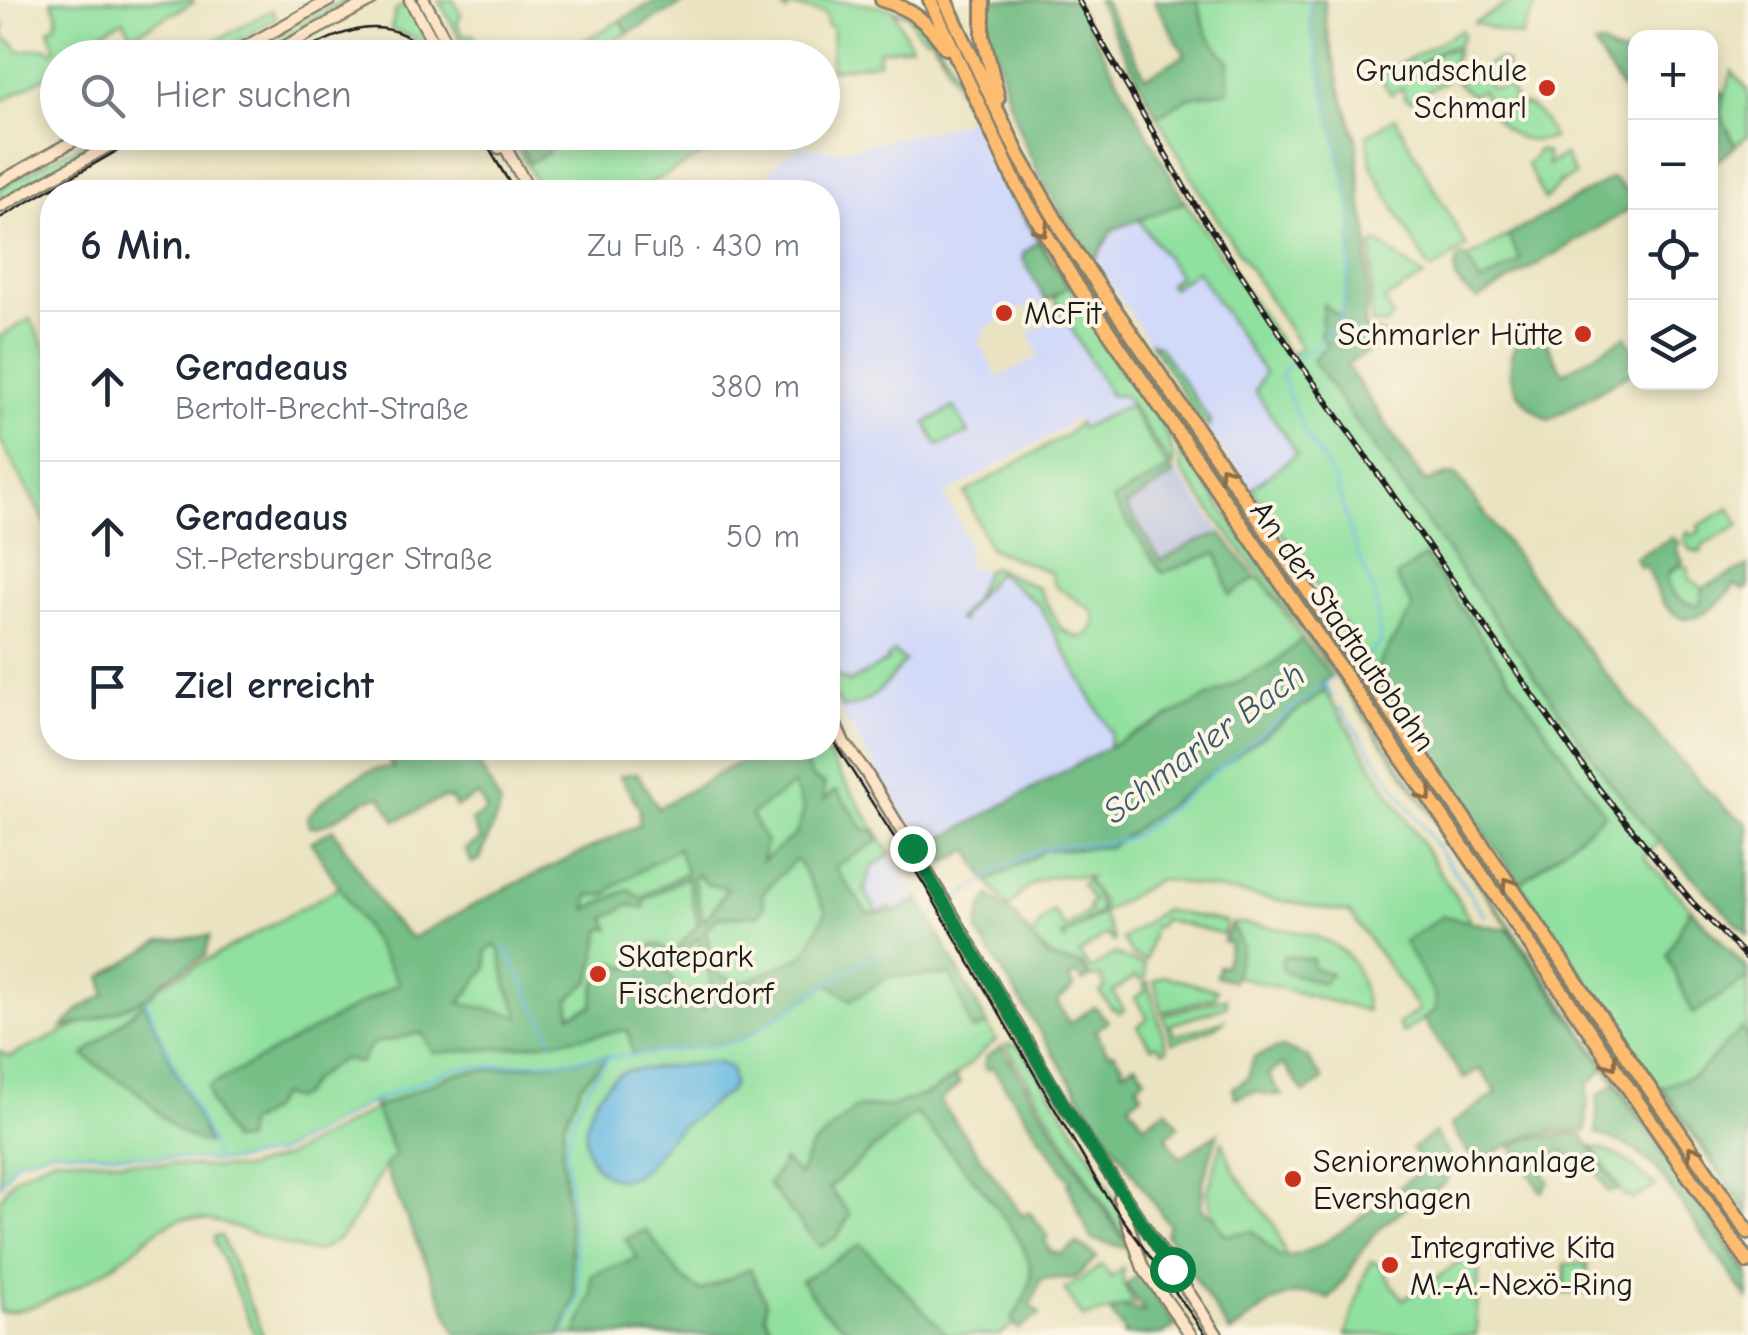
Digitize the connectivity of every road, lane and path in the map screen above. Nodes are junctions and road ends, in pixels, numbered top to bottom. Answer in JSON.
{"nodes":[{"id":1,"x":330,"y":0,"type":"edge"},
{"id":2,"x":372,"y":0,"type":"edge"},
{"id":3,"x":410,"y":0,"type":"edge"},
{"id":4,"x":424,"y":0,"type":"edge"},
{"id":5,"x":882,"y":0,"type":"edge"},
{"id":6,"x":930,"y":0,"type":"edge"},
{"id":7,"x":945,"y":0,"type":"edge"},
{"id":8,"x":983,"y":0,"type":"edge"},
{"id":9,"x":258,"y":40,"type":"edge"},
{"id":10,"x":297,"y":40,"type":"edge"},
{"id":11,"x":432,"y":40,"type":"edge"},
{"id":12,"x":446,"y":40,"type":"edge"},
{"id":13,"x":973,"y":93,"type":"junction"},
{"id":14,"x":1002,"y":120,"type":"junction"},
{"id":15,"x":57,"y":150,"type":"edge"},
{"id":16,"x":102,"y":150,"type":"edge"},
{"id":17,"x":503,"y":150,"type":"edge"},
{"id":18,"x":507,"y":150,"type":"edge"},
{"id":19,"x":514,"y":163,"type":"junction"},
{"id":20,"x":48,"y":180,"type":"edge"},
{"id":21,"x":523,"y":180,"type":"edge"},
{"id":22,"x":0,"y":182,"type":"edge"},
{"id":23,"x":40,"y":185,"type":"edge"},
{"id":24,"x":0,"y":207,"type":"edge"},
{"id":25,"x":840,"y":729,"type":"edge"},
{"id":26,"x":1113,"y":1183,"type":"junction"},
{"id":27,"x":1748,"y":1232,"type":"edge"},
{"id":28,"x":1748,"y":1262,"type":"edge"},
{"id":29,"x":1190,"y":1335,"type":"edge"},
{"id":30,"x":1218,"y":1335,"type":"edge"}],
"edges":[{"from":1,"to":9,"type":"main road"},
{"from":2,"to":10,"type":"main road"},
{"from":3,"to":11,"type":"main road"},
{"from":4,"to":12,"type":"main road"},
{"from":5,"to":13,"type":"highway"},
{"from":6,"to":13,"type":"highway","name":"An der Stadtautobahn"},
{"from":7,"to":14,"type":"highway","name":"An der Stadtautobahn"},
{"from":8,"to":14,"type":"highway"},
{"from":13,"to":28,"type":"highway","name":"An der Stadtautobahn","one_way":true},
{"from":27,"to":14,"type":"highway","name":"An der Stadtautobahn","one_way":true},
{"from":15,"to":22,"type":"main road"},
{"from":16,"to":20,"type":"main road"},
{"from":17,"to":19,"type":"main road"},
{"from":18,"to":19,"type":"main road"},
{"from":19,"to":21,"type":"main road"},
{"from":23,"to":24,"type":"main road"},
{"from":25,"to":26,"type":"main road"},
{"from":26,"to":29,"type":"main road"},
{"from":26,"to":30,"type":"main road"}]}
